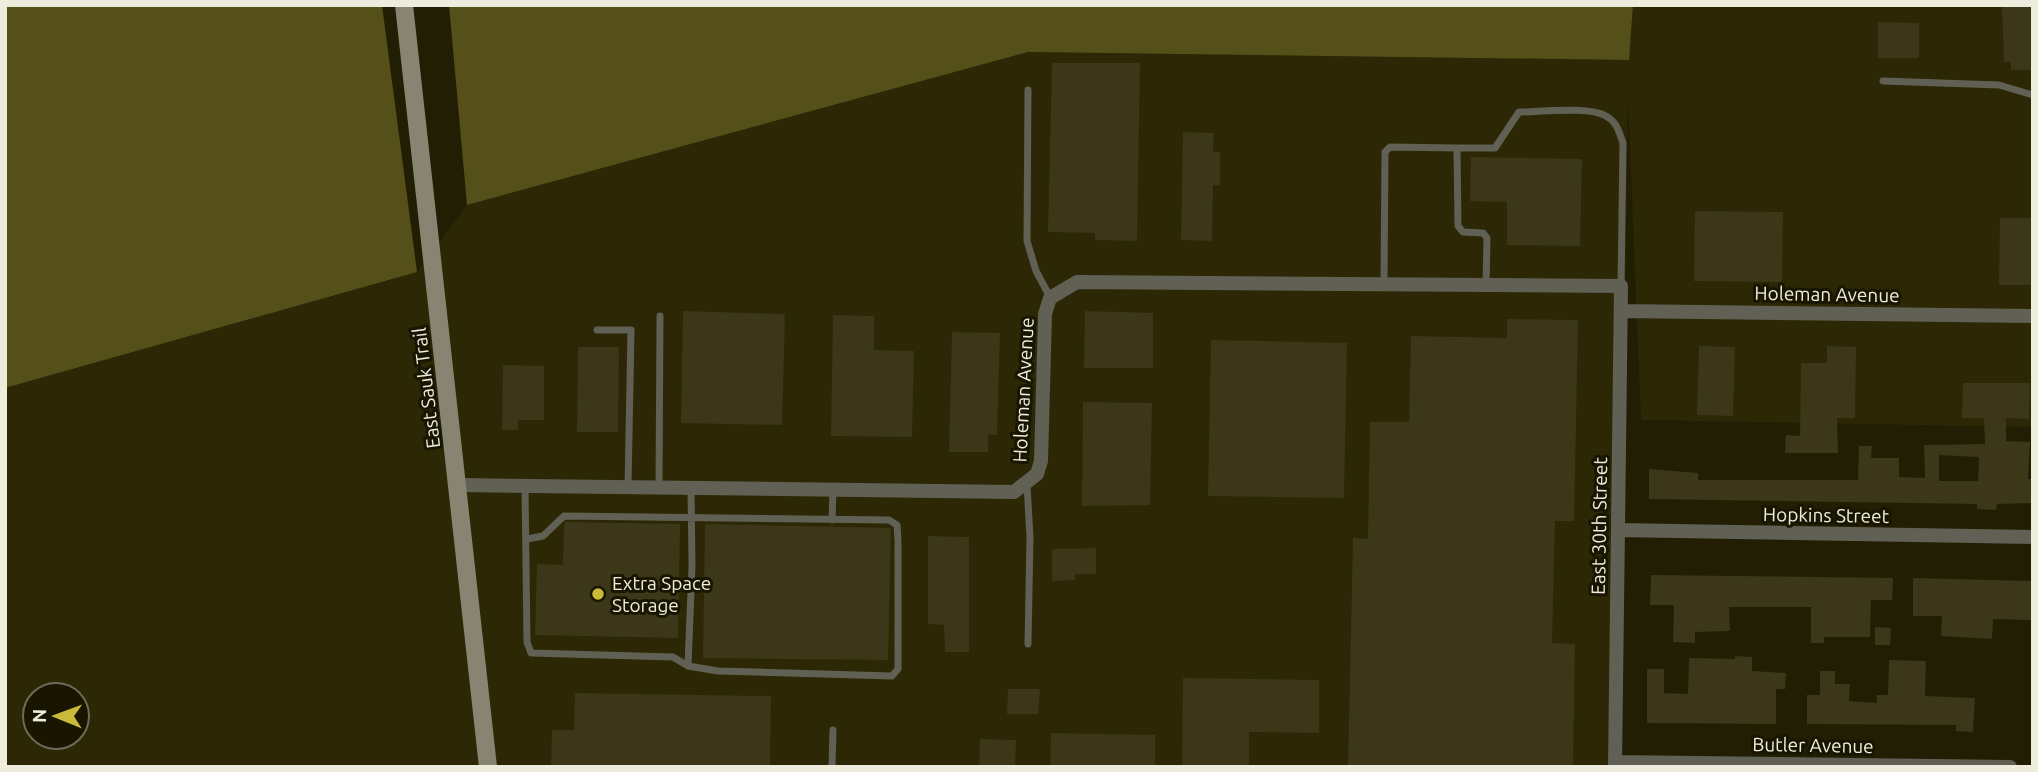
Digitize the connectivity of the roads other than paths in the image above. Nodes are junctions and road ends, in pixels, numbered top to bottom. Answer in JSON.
{"nodes":[{"id":1,"x":404,"y":5,"type":"edge"},
{"id":2,"x":1883,"y":81,"type":"dead end"},
{"id":3,"x":1028,"y":90,"type":"dead end"},
{"id":4,"x":2033,"y":95,"type":"edge"},
{"id":5,"x":1457,"y":148,"type":"junction"},
{"id":6,"x":1384,"y":285,"type":"junction"},
{"id":7,"x":1486,"y":286,"type":"junction"},
{"id":8,"x":1621,"y":286,"type":"junction"},
{"id":9,"x":1050,"y":298,"type":"junction"},
{"id":10,"x":1621,"y":311,"type":"junction"},
{"id":11,"x":660,"y":316,"type":"dead end"},
{"id":12,"x":2033,"y":316,"type":"edge"},
{"id":13,"x":597,"y":330,"type":"dead end"},
{"id":14,"x":458,"y":485,"type":"junction"},
{"id":15,"x":525,"y":485,"type":"junction"},
{"id":16,"x":1027,"y":485,"type":"junction"},
{"id":17,"x":628,"y":487,"type":"junction"},
{"id":18,"x":659,"y":487,"type":"junction"},
{"id":19,"x":691,"y":488,"type":"junction"},
{"id":20,"x":832,"y":490,"type":"junction"},
{"id":21,"x":692,"y":519,"type":"junction"},
{"id":22,"x":832,"y":520,"type":"junction"},
{"id":23,"x":1618,"y":530,"type":"junction"},
{"id":24,"x":2033,"y":537,"type":"edge"},
{"id":25,"x":527,"y":539,"type":"junction"},
{"id":26,"x":1028,"y":644,"type":"dead end"},
{"id":27,"x":688,"y":666,"type":"junction"},
{"id":28,"x":833,"y":730,"type":"dead end"},
{"id":29,"x":1615,"y":764,"type":"edge"},
{"id":30,"x":488,"y":767,"type":"edge"},
{"id":31,"x":832,"y":767,"type":"edge"},
{"id":32,"x":2010,"y":767,"type":"edge"}],
"edges":[{"from":1,"to":14,"type":"main road","name":"East Sauk Trail"},
{"from":2,"to":4,"type":"lane"},
{"from":3,"to":9,"type":"lane"},
{"from":5,"to":6,"type":"lane"},
{"from":5,"to":7,"type":"lane"},
{"from":5,"to":8,"type":"lane"},
{"from":6,"to":7,"type":"street","name":"Holeman Avenue"},
{"from":6,"to":9,"type":"street","name":"Holeman Avenue"},
{"from":7,"to":8,"type":"street","name":"Holeman Avenue"},
{"from":8,"to":10,"type":"street","name":"East 30th Street"},
{"from":9,"to":16,"type":"street","name":"Holeman Avenue"},
{"from":10,"to":12,"type":"street","name":"Holeman Avenue"},
{"from":10,"to":23,"type":"street","name":"East 30th Street"},
{"from":11,"to":18,"type":"lane"},
{"from":13,"to":17,"type":"lane"},
{"from":14,"to":15,"type":"street","name":"Holeman Avenue"},
{"from":14,"to":30,"type":"main road","name":"East Sauk Trail"},
{"from":15,"to":17,"type":"street","name":"Holeman Avenue"},
{"from":15,"to":25,"type":"lane"},
{"from":16,"to":20,"type":"street","name":"Holeman Avenue"},
{"from":16,"to":26,"type":"lane"},
{"from":17,"to":18,"type":"street","name":"Holeman Avenue"},
{"from":18,"to":19,"type":"street","name":"Holeman Avenue"},
{"from":19,"to":20,"type":"street","name":"Holeman Avenue"},
{"from":19,"to":21,"type":"lane"},
{"from":20,"to":22,"type":"lane"},
{"from":21,"to":22,"type":"lane"},
{"from":21,"to":25,"type":"lane"},
{"from":21,"to":27,"type":"lane"},
{"from":22,"to":27,"type":"lane"},
{"from":23,"to":24,"type":"street","name":"Hopkins Street"},
{"from":23,"to":29,"type":"street","name":"East 30th Street"},
{"from":25,"to":27,"type":"lane"},
{"from":28,"to":31,"type":"lane"},
{"from":29,"to":32,"type":"street","name":"Butler Avenue"}]}
